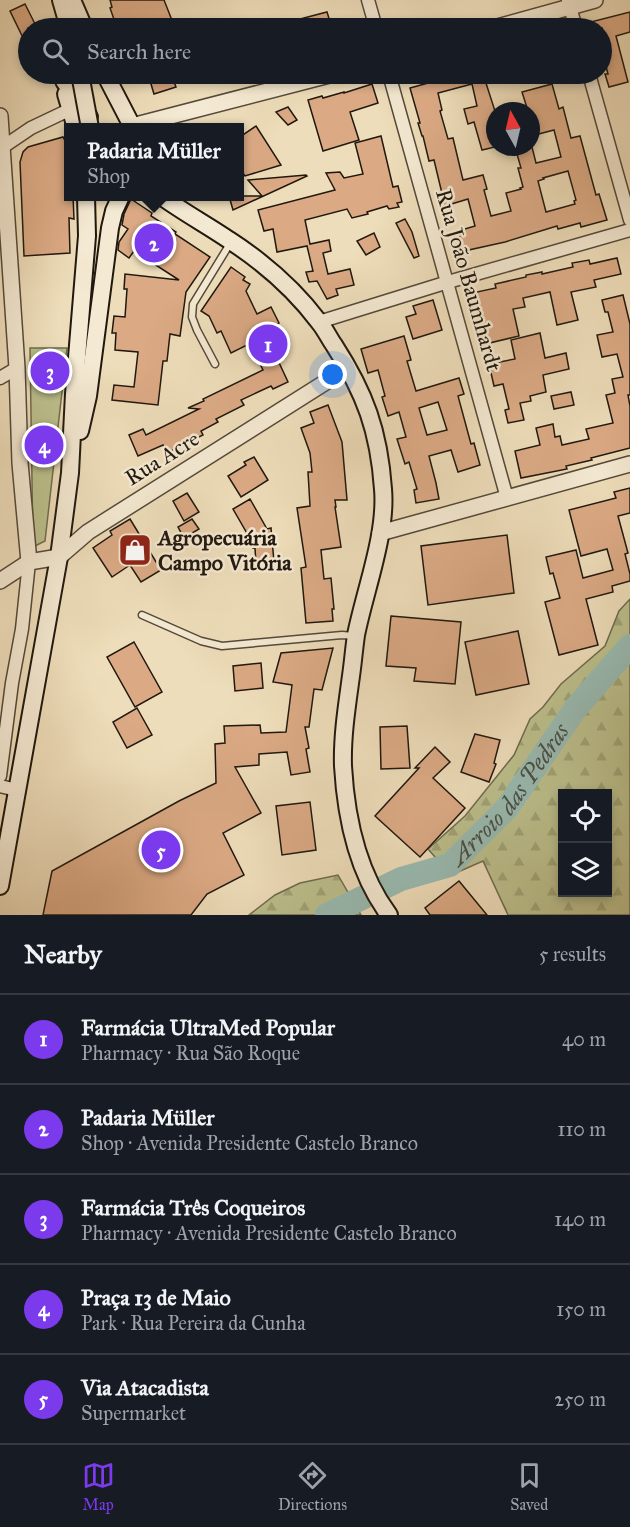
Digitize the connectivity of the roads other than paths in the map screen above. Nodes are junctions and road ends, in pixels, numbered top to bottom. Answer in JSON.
{"nodes":[{"id":1,"x":52,"y":0,"type":"edge"},
{"id":2,"x":61,"y":0,"type":"edge"},
{"id":3,"x":72,"y":0,"type":"edge"},
{"id":4,"x":368,"y":0,"type":"edge"},
{"id":5,"x":595,"y":0,"type":"edge"},
{"id":6,"x":569,"y":3,"type":"edge"},
{"id":7,"x":55,"y":18,"type":"edge"},
{"id":8,"x":66,"y":18,"type":"edge"},
{"id":9,"x":80,"y":18,"type":"edge"},
{"id":10,"x":373,"y":18,"type":"edge"},
{"id":11,"x":524,"y":18,"type":"edge"},
{"id":12,"x":573,"y":18,"type":"edge"},
{"id":13,"x":65,"y":84,"type":"edge"},
{"id":14,"x":68,"y":84,"type":"edge"},
{"id":15,"x":82,"y":84,"type":"edge"},
{"id":16,"x":110,"y":84,"type":"edge"},
{"id":17,"x":295,"y":84,"type":"edge"},
{"id":18,"x":392,"y":84,"type":"edge"},
{"id":19,"x":592,"y":84,"type":"edge"},
{"id":20,"x":71,"y":109,"type":"junction"},
{"id":21,"x":0,"y":116,"type":"edge"},
{"id":22,"x":75,"y":123,"type":"edge"},
{"id":23,"x":89,"y":123,"type":"edge"},
{"id":24,"x":93,"y":123,"type":"edge"},
{"id":25,"x":130,"y":123,"type":"edge"},
{"id":26,"x":147,"y":123,"type":"edge"},
{"id":27,"x":2,"y":148,"type":"edge"},
{"id":28,"x":86,"y":201,"type":"edge"},
{"id":29,"x":98,"y":201,"type":"edge"},
{"id":30,"x":119,"y":201,"type":"edge"},
{"id":31,"x":168,"y":201,"type":"edge"},
{"id":32,"x":183,"y":201,"type":"edge"},
{"id":33,"x":197,"y":219,"type":"junction"},
{"id":34,"x":630,"y":220,"type":"edge"},
{"id":35,"x":630,"y":230,"type":"edge"},
{"id":36,"x":231,"y":241,"type":"junction"},
{"id":37,"x":448,"y":282,"type":"junction"},
{"id":38,"x":319,"y":322,"type":"junction"},
{"id":39,"x":215,"y":364,"type":"dead end"},
{"id":40,"x":17,"y":368,"type":"junction"},
{"id":41,"x":348,"y":368,"type":"junction"},
{"id":42,"x":0,"y":378,"type":"edge"},
{"id":43,"x":630,"y":464,"type":"edge"},
{"id":44,"x":70,"y":473,"type":"junction"},
{"id":45,"x":507,"y":498,"type":"junction"},
{"id":46,"x":380,"y":533,"type":"junction"},
{"id":47,"x":59,"y":557,"type":"junction"},
{"id":48,"x":29,"y":562,"type":"junction"},
{"id":49,"x":0,"y":581,"type":"edge"},
{"id":50,"x":142,"y":615,"type":"dead end"},
{"id":51,"x":356,"y":636,"type":"junction"},
{"id":52,"x":0,"y":776,"type":"edge"},
{"id":53,"x":0,"y":786,"type":"edge"},
{"id":54,"x":17,"y":790,"type":"junction"},
{"id":55,"x":2,"y":863,"type":"edge"},
{"id":56,"x":0,"y":886,"type":"edge"},
{"id":57,"x":389,"y":915,"type":"edge"}],
"edges":[{"from":1,"to":7,"type":"main road"},
{"from":2,"to":8,"type":"main road"},
{"from":3,"to":9,"type":"main road"},
{"from":4,"to":10,"type":"street"},
{"from":5,"to":6,"type":"street"},
{"from":6,"to":11,"type":"street"},
{"from":6,"to":12,"type":"street"},
{"from":13,"to":20,"type":"main road"},
{"from":14,"to":24,"type":"main road"},
{"from":15,"to":23,"type":"main road","bridge":true},
{"from":16,"to":25,"type":"main road"},
{"from":17,"to":26,"type":"street"},
{"from":18,"to":37,"type":"street","name":"Rua João Baumhardt"},
{"from":19,"to":34,"type":"street"},
{"from":20,"to":22,"type":"main road"},
{"from":20,"to":27,"type":"street"},
{"from":21,"to":27,"type":"street"},
{"from":27,"to":40,"type":"street"},
{"from":28,"to":44,"type":"main road"},
{"from":29,"to":44,"type":"main road"},
{"from":30,"to":44,"type":"main road"},
{"from":31,"to":33,"type":"main road"},
{"from":32,"to":33,"type":"main road"},
{"from":33,"to":36,"type":"main road"},
{"from":35,"to":37,"type":"street"},
{"from":36,"to":38,"type":"main road"},
{"from":36,"to":39,"type":"lane"},
{"from":37,"to":38,"type":"street"},
{"from":37,"to":45,"type":"street","name":"Rua João Baumhardt"},
{"from":38,"to":41,"type":"main road"},
{"from":40,"to":42,"type":"street"},
{"from":40,"to":48,"type":"street"},
{"from":41,"to":46,"type":"main road"},
{"from":41,"to":47,"type":"street","name":"Rua Acre"},
{"from":43,"to":45,"type":"street"},
{"from":44,"to":47,"type":"main road"},
{"from":45,"to":46,"type":"street"},
{"from":46,"to":51,"type":"main road"},
{"from":47,"to":48,"type":"street"},
{"from":47,"to":54,"type":"main road"},
{"from":48,"to":49,"type":"street"},
{"from":48,"to":52,"type":"street"},
{"from":50,"to":51,"type":"lane"},
{"from":51,"to":57,"type":"main road"},
{"from":53,"to":54,"type":"street"},
{"from":54,"to":55,"type":"main road"},
{"from":55,"to":56,"type":"main road"}]}
